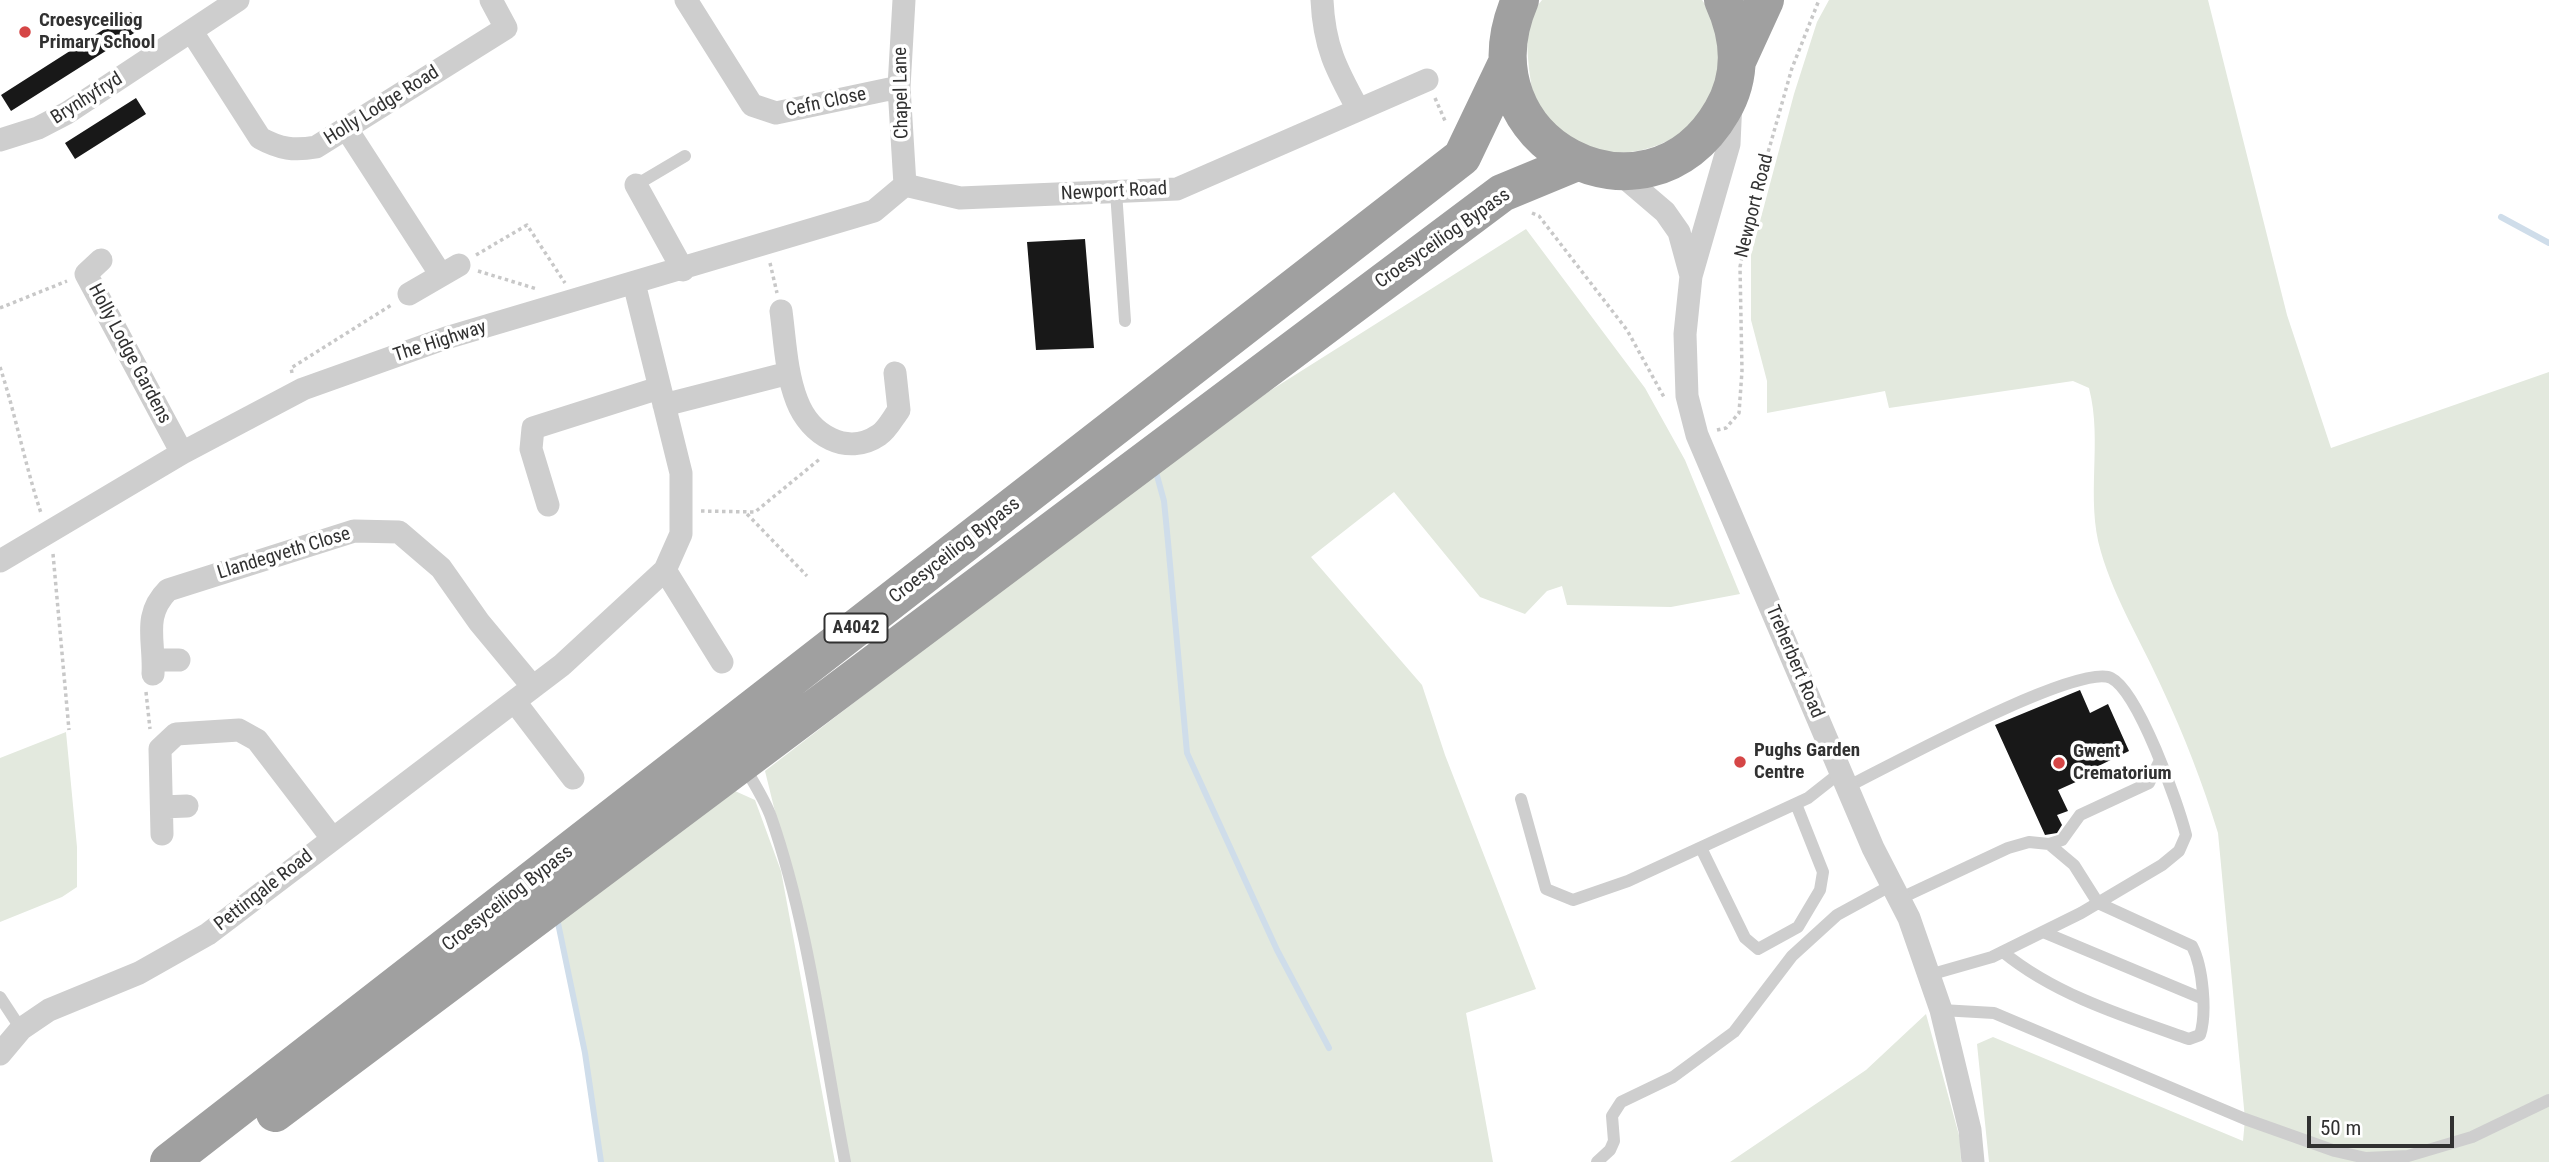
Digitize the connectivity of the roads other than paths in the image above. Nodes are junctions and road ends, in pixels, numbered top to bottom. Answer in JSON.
{"nodes":[{"id":1,"x":238,"y":0,"type":"edge"},
{"id":2,"x":491,"y":0,"type":"edge"},
{"id":3,"x":686,"y":0,"type":"edge"},
{"id":4,"x":904,"y":0,"type":"edge"},
{"id":5,"x":1322,"y":0,"type":"edge"},
{"id":6,"x":1520,"y":0,"type":"edge"},
{"id":7,"x":1723,"y":0,"type":"edge"},
{"id":8,"x":1765,"y":0,"type":"edge"},
{"id":9,"x":192,"y":32,"type":"junction"},
{"id":10,"x":1738,"y":59,"type":"junction"},
{"id":11,"x":1506,"y":65,"type":"junction"},
{"id":12,"x":1427,"y":80,"type":"road end"},
{"id":13,"x":899,"y":87,"type":"junction"},
{"id":14,"x":1731,"y":97,"type":"junction"},
{"id":15,"x":1358,"y":108,"type":"junction"},
{"id":16,"x":346,"y":128,"type":"junction"},
{"id":17,"x":0,"y":140,"type":"edge"},
{"id":18,"x":685,"y":156,"type":"dead end"},
{"id":19,"x":1577,"y":162,"type":"junction"},
{"id":20,"x":1616,"y":171,"type":"junction"},
{"id":21,"x":636,"y":185,"type":"joint"},
{"id":22,"x":905,"y":185,"type":"junction"},
{"id":23,"x":1116,"y":192,"type":"junction"},
{"id":24,"x":93,"y":267,"type":"road end"},
{"id":25,"x":683,"y":270,"type":"junction"},
{"id":26,"x":1690,"y":276,"type":"junction"},
{"id":27,"x":634,"y":283,"type":"junction"},
{"id":28,"x":409,"y":294,"type":"road end"},
{"id":29,"x":781,"y":311,"type":"road end"},
{"id":30,"x":1125,"y":321,"type":"dead end"},
{"id":31,"x":789,"y":373,"type":"junction"},
{"id":32,"x":895,"y":373,"type":"dead end"},
{"id":33,"x":662,"y":396,"type":"junction"},
{"id":34,"x":182,"y":453,"type":"junction"},
{"id":35,"x":548,"y":505,"type":"dead end"},
{"id":36,"x":0,"y":561,"type":"edge"},
{"id":37,"x":665,"y":570,"type":"junction"},
{"id":38,"x":179,"y":660,"type":"dead end"},
{"id":39,"x":722,"y":662,"type":"dead end"},
{"id":40,"x":533,"y":687,"type":"junction"},
{"id":41,"x":514,"y":702,"type":"junction"},
{"id":42,"x":2160,"y":760,"type":"junction"},
{"id":43,"x":742,"y":762,"type":"junction"},
{"id":44,"x":573,"y":778,"type":"dead end"},
{"id":45,"x":1844,"y":779,"type":"junction"},
{"id":46,"x":1521,"y":799,"type":"dead end"},
{"id":47,"x":1796,"y":804,"type":"junction"},
{"id":48,"x":187,"y":806,"type":"dead end"},
{"id":49,"x":162,"y":807,"type":"junction"},
{"id":50,"x":162,"y":834,"type":"dead end"},
{"id":51,"x":332,"y":838,"type":"junction"},
{"id":52,"x":2049,"y":844,"type":"junction"},
{"id":53,"x":1702,"y":848,"type":"junction"},
{"id":54,"x":1895,"y":892,"type":"junction"},
{"id":55,"x":2098,"y":902,"type":"junction"},
{"id":56,"x":2043,"y":932,"type":"junction"},
{"id":57,"x":2003,"y":952,"type":"junction"},
{"id":58,"x":1929,"y":975,"type":"junction"},
{"id":59,"x":0,"y":997,"type":"edge"},
{"id":60,"x":2201,"y":998,"type":"junction"},
{"id":61,"x":1941,"y":1010,"type":"junction"},
{"id":62,"x":21,"y":1029,"type":"junction"},
{"id":63,"x":0,"y":1054,"type":"edge"},
{"id":64,"x":2549,"y":1100,"type":"edge"},
{"id":65,"x":169,"y":1162,"type":"edge"},
{"id":66,"x":210,"y":1162,"type":"edge"},
{"id":67,"x":845,"y":1162,"type":"edge"},
{"id":68,"x":1597,"y":1162,"type":"edge"},
{"id":69,"x":1973,"y":1162,"type":"edge"}],
"edges":[{"from":1,"to":9,"type":"street","name":"Brynhyfryd"},
{"from":2,"to":16,"type":"street","name":"Holly Lodge Road"},
{"from":3,"to":13,"type":"street","name":"Cefn Close"},
{"from":4,"to":13,"type":"street","name":"Chapel Lane"},
{"from":5,"to":15,"type":"street"},
{"from":6,"to":11,"type":"highway"},
{"from":7,"to":10,"type":"highway"},
{"from":8,"to":10,"type":"highway"},
{"from":9,"to":16,"type":"street","name":"Holly Lodge Road"},
{"from":9,"to":17,"type":"street","name":"Brynhyfryd"},
{"from":10,"to":14,"type":"highway"},
{"from":11,"to":19,"type":"highway"},
{"from":11,"to":65,"type":"highway","name":"Croesyceiliog Bypass","number":"A4042"},
{"from":12,"to":15,"type":"street","name":"Newport Road"},
{"from":13,"to":22,"type":"street","name":"Chapel Lane"},
{"from":14,"to":20,"type":"highway"},
{"from":14,"to":26,"type":"street","name":"Treherbert Road"},
{"from":15,"to":23,"type":"street","name":"Newport Road"},
{"from":16,"to":28,"type":"street"},
{"from":18,"to":21,"type":"lane"},
{"from":19,"to":20,"type":"highway"},
{"from":19,"to":43,"type":"highway","name":"Croesyceiliog Bypass","number":"A4042"},
{"from":20,"to":26,"type":"street","name":"Treherbert Road"},
{"from":21,"to":25,"type":"street"},
{"from":22,"to":23,"type":"street","name":"Newport Road"},
{"from":22,"to":25,"type":"street","name":"The Highway"},
{"from":23,"to":30,"type":"lane"},
{"from":24,"to":34,"type":"street","name":"Holly Lodge Gardens"},
{"from":25,"to":27,"type":"street","name":"The Highway"},
{"from":26,"to":45,"type":"street","name":"Treherbert Road"},
{"from":27,"to":33,"type":"street","name":"Pettingale Road"},
{"from":27,"to":34,"type":"street","name":"The Highway"},
{"from":29,"to":31,"type":"street"},
{"from":31,"to":32,"type":"street"},
{"from":31,"to":33,"type":"street"},
{"from":33,"to":35,"type":"street"},
{"from":33,"to":37,"type":"street","name":"Pettingale Road"},
{"from":34,"to":36,"type":"street","name":"The Highway"},
{"from":37,"to":39,"type":"street"},
{"from":37,"to":40,"type":"street","name":"Pettingale Road"},
{"from":38,"to":40,"type":"street","name":"Llandegveth Close"},
{"from":40,"to":41,"type":"street","name":"Pettingale Road"},
{"from":41,"to":44,"type":"street"},
{"from":41,"to":51,"type":"street","name":"Pettingale Road"},
{"from":42,"to":45,"type":"lane"},
{"from":42,"to":52,"type":"lane"},
{"from":42,"to":55,"type":"lane"},
{"from":43,"to":66,"type":"highway","name":"Croesyceiliog Bypass","number":"A4042"},
{"from":43,"to":67,"type":"lane"},
{"from":45,"to":47,"type":"lane"},
{"from":45,"to":54,"type":"street","name":"Treherbert Road"},
{"from":46,"to":53,"type":"lane"},
{"from":47,"to":53,"type":"lane"},
{"from":47,"to":53,"type":"lane"},
{"from":48,"to":49,"type":"street"},
{"from":49,"to":50,"type":"street"},
{"from":49,"to":51,"type":"street"},
{"from":51,"to":62,"type":"street","name":"Pettingale Road"},
{"from":52,"to":54,"type":"lane"},
{"from":52,"to":55,"type":"lane"},
{"from":54,"to":58,"type":"street","name":"Treherbert Road"},
{"from":54,"to":68,"type":"lane"},
{"from":55,"to":56,"type":"lane"},
{"from":55,"to":60,"type":"lane"},
{"from":56,"to":57,"type":"lane"},
{"from":56,"to":60,"type":"lane"},
{"from":57,"to":58,"type":"lane"},
{"from":57,"to":60,"type":"lane"},
{"from":58,"to":61,"type":"street","name":"Treherbert Road"},
{"from":59,"to":62,"type":"lane"},
{"from":61,"to":64,"type":"lane"},
{"from":61,"to":69,"type":"street","name":"Treherbert Road"},
{"from":62,"to":63,"type":"street","name":"Pettingale Road"}]}
